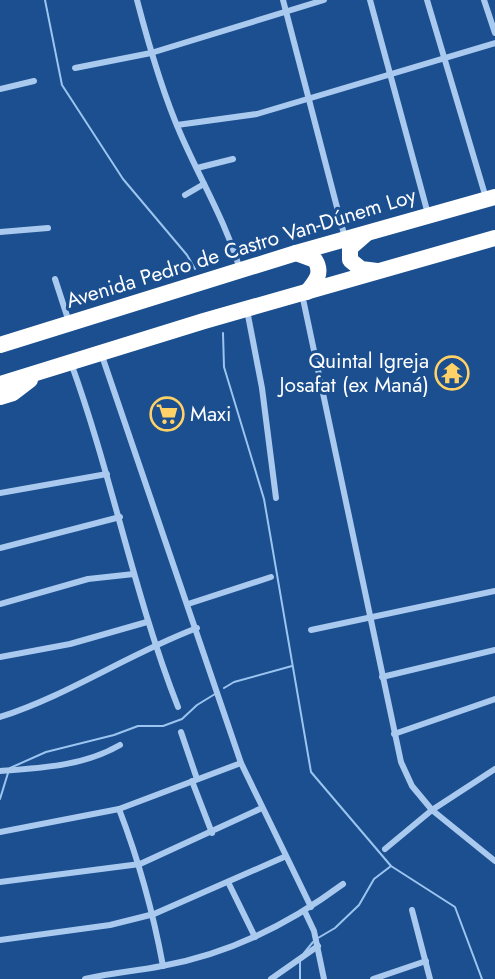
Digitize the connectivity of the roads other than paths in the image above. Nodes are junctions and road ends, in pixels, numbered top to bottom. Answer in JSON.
{"nodes":[{"id":1,"x":136,"y":0,"type":"edge"},
{"id":2,"x":283,"y":0,"type":"edge"},
{"id":3,"x":324,"y":0,"type":"edge"},
{"id":4,"x":370,"y":0,"type":"edge"},
{"id":5,"x":427,"y":0,"type":"edge"},
{"id":6,"x":484,"y":0,"type":"edge"},
{"id":7,"x":287,"y":13,"type":"junction"},
{"id":8,"x":495,"y":33,"type":"edge"},
{"id":9,"x":495,"y":44,"type":"edge"},
{"id":10,"x":151,"y":53,"type":"junction"},
{"id":11,"x":444,"y":58,"type":"junction"},
{"id":12,"x":75,"y":68,"type":"dead end"},
{"id":13,"x":391,"y":74,"type":"junction"},
{"id":14,"x":34,"y":81,"type":"dead end"},
{"id":15,"x":0,"y":89,"type":"edge"},
{"id":16,"x":310,"y":97,"type":"junction"},
{"id":17,"x":177,"y":125,"type":"junction"},
{"id":18,"x":233,"y":159,"type":"dead end"},
{"id":19,"x":197,"y":168,"type":"junction"},
{"id":20,"x":204,"y":184,"type":"junction"},
{"id":21,"x":185,"y":195,"type":"dead end"},
{"id":22,"x":491,"y":198,"type":"edge"},
{"id":23,"x":428,"y":216,"type":"junction"},
{"id":24,"x":48,"y":228,"type":"dead end"},
{"id":25,"x":0,"y":232,"type":"edge"},
{"id":26,"x":369,"y":232,"type":"junction"},
{"id":27,"x":345,"y":238,"type":"junction"},
{"id":28,"x":495,"y":238,"type":"edge"},
{"id":29,"x":296,"y":253,"type":"junction"},
{"id":30,"x":241,"y":270,"type":"junction"},
{"id":31,"x":384,"y":271,"type":"junction"},
{"id":32,"x":55,"y":279,"type":"dead end"},
{"id":33,"x":304,"y":293,"type":"junction"},
{"id":34,"x":240,"y":311,"type":"junction"},
{"id":35,"x":69,"y":323,"type":"junction"},
{"id":36,"x":0,"y":345,"type":"edge"},
{"id":37,"x":101,"y":353,"type":"junction"},
{"id":38,"x":71,"y":362,"type":"junction"},
{"id":39,"x":34,"y":374,"type":"junction"},
{"id":40,"x":0,"y":384,"type":"edge"},
{"id":41,"x":0,"y":397,"type":"edge"},
{"id":42,"x":107,"y":474,"type":"junction"},
{"id":43,"x":0,"y":493,"type":"edge"},
{"id":44,"x":276,"y":498,"type":"dead end"},
{"id":45,"x":120,"y":517,"type":"junction"},
{"id":46,"x":0,"y":548,"type":"edge"},
{"id":47,"x":134,"y":574,"type":"junction"},
{"id":48,"x":271,"y":577,"type":"dead end"},
{"id":49,"x":495,"y":591,"type":"edge"},
{"id":50,"x":0,"y":604,"type":"edge"},
{"id":51,"x":188,"y":604,"type":"junction"},
{"id":52,"x":369,"y":617,"type":"junction"},
{"id":53,"x":147,"y":622,"type":"junction"},
{"id":54,"x":197,"y":627,"type":"junction"},
{"id":55,"x":310,"y":630,"type":"dead end"},
{"id":56,"x":153,"y":644,"type":"junction"},
{"id":57,"x":495,"y":650,"type":"edge"},
{"id":58,"x":0,"y":657,"type":"edge"},
{"id":59,"x":382,"y":677,"type":"junction"},
{"id":60,"x":495,"y":699,"type":"edge"},
{"id":61,"x":178,"y":707,"type":"dead end"},
{"id":62,"x":0,"y":717,"type":"edge"},
{"id":63,"x":181,"y":732,"type":"dead end"},
{"id":64,"x":394,"y":734,"type":"junction"},
{"id":65,"x":120,"y":745,"type":"dead end"},
{"id":66,"x":241,"y":763,"type":"junction"},
{"id":67,"x":495,"y":769,"type":"edge"},
{"id":68,"x":0,"y":771,"type":"edge"},
{"id":69,"x":195,"y":780,"type":"junction"},
{"id":70,"x":262,"y":808,"type":"junction"},
{"id":71,"x":119,"y":809,"type":"junction"},
{"id":72,"x":432,"y":810,"type":"junction"},
{"id":73,"x":0,"y":832,"type":"edge"},
{"id":74,"x":212,"y":833,"type":"junction"},
{"id":75,"x":385,"y":849,"type":"dead end"},
{"id":76,"x":284,"y":857,"type":"junction"},
{"id":77,"x":495,"y":861,"type":"edge"},
{"id":78,"x":140,"y":864,"type":"junction"},
{"id":79,"x":0,"y":882,"type":"edge"},
{"id":80,"x":229,"y":884,"type":"junction"},
{"id":81,"x":343,"y":884,"type":"dead end"},
{"id":82,"x":308,"y":910,"type":"junction"},
{"id":83,"x":411,"y":910,"type":"dead end"},
{"id":84,"x":154,"y":914,"type":"junction"},
{"id":85,"x":255,"y":937,"type":"junction"},
{"id":86,"x":0,"y":940,"type":"edge"},
{"id":87,"x":318,"y":946,"type":"junction"},
{"id":88,"x":426,"y":961,"type":"junction"},
{"id":89,"x":163,"y":966,"type":"junction"},
{"id":90,"x":85,"y":979,"type":"edge"},
{"id":91,"x":271,"y":979,"type":"edge"},
{"id":92,"x":324,"y":979,"type":"edge"},
{"id":93,"x":373,"y":979,"type":"edge"},
{"id":94,"x":430,"y":979,"type":"edge"}],
"edges":[{"from":1,"to":10,"type":"street"},
{"from":2,"to":7,"type":"street"},
{"from":3,"to":7,"type":"street"},
{"from":4,"to":13,"type":"street"},
{"from":5,"to":11,"type":"street"},
{"from":6,"to":8,"type":"street"},
{"from":7,"to":10,"type":"street"},
{"from":7,"to":16,"type":"street"},
{"from":9,"to":11,"type":"street"},
{"from":10,"to":12,"type":"street"},
{"from":10,"to":17,"type":"street"},
{"from":11,"to":13,"type":"street"},
{"from":11,"to":22,"type":"street"},
{"from":13,"to":16,"type":"street"},
{"from":13,"to":23,"type":"street"},
{"from":14,"to":15,"type":"street"},
{"from":16,"to":17,"type":"street"},
{"from":16,"to":27,"type":"street"},
{"from":17,"to":19,"type":"street"},
{"from":18,"to":19,"type":"street"},
{"from":19,"to":20,"type":"street"},
{"from":20,"to":21,"type":"street"},
{"from":20,"to":30,"type":"street"},
{"from":22,"to":23,"type":"highway","name":"Avenida Pedro de Castro Van-Dúnem Loy"},
{"from":23,"to":26,"type":"highway","name":"Avenida Pedro de Castro Van-Dúnem Loy"},
{"from":24,"to":25,"type":"street"},
{"from":26,"to":27,"type":"highway","name":"Avenida Pedro de Castro Van-Dúnem Loy"},
{"from":26,"to":31,"type":"highway"},
{"from":27,"to":29,"type":"highway","name":"Avenida Pedro de Castro Van-Dúnem Loy"},
{"from":28,"to":31,"type":"highway"},
{"from":29,"to":30,"type":"highway","name":"Avenida Pedro de Castro Van-Dúnem Loy"},
{"from":29,"to":33,"type":"highway"},
{"from":30,"to":35,"type":"highway","name":"Avenida Pedro de Castro Van-Dúnem Loy"},
{"from":31,"to":33,"type":"highway"},
{"from":32,"to":35,"type":"street"},
{"from":33,"to":34,"type":"highway"},
{"from":33,"to":52,"type":"street"},
{"from":34,"to":37,"type":"highway"},
{"from":34,"to":44,"type":"street"},
{"from":35,"to":36,"type":"highway","name":"Avenida Pedro de Castro Van-Dúnem Loy"},
{"from":37,"to":38,"type":"highway"},
{"from":37,"to":51,"type":"street"},
{"from":38,"to":39,"type":"highway"},
{"from":38,"to":42,"type":"street"},
{"from":39,"to":40,"type":"highway"},
{"from":39,"to":41,"type":"highway"},
{"from":42,"to":43,"type":"street"},
{"from":42,"to":45,"type":"street"},
{"from":45,"to":46,"type":"street"},
{"from":45,"to":47,"type":"street"},
{"from":47,"to":50,"type":"street"},
{"from":47,"to":53,"type":"street"},
{"from":48,"to":51,"type":"street"},
{"from":49,"to":52,"type":"street"},
{"from":51,"to":54,"type":"street"},
{"from":52,"to":55,"type":"street"},
{"from":52,"to":59,"type":"street"},
{"from":53,"to":56,"type":"street"},
{"from":53,"to":58,"type":"street"},
{"from":54,"to":56,"type":"street"},
{"from":54,"to":66,"type":"street"},
{"from":56,"to":61,"type":"street"},
{"from":56,"to":62,"type":"street"},
{"from":57,"to":59,"type":"street"},
{"from":59,"to":64,"type":"street"},
{"from":60,"to":64,"type":"street"},
{"from":63,"to":69,"type":"street"},
{"from":64,"to":72,"type":"street"},
{"from":65,"to":68,"type":"street"},
{"from":66,"to":69,"type":"street"},
{"from":66,"to":70,"type":"street"},
{"from":67,"to":72,"type":"street"},
{"from":69,"to":71,"type":"street"},
{"from":69,"to":74,"type":"street"},
{"from":70,"to":74,"type":"street"},
{"from":70,"to":76,"type":"street"},
{"from":71,"to":73,"type":"street"},
{"from":71,"to":78,"type":"street"},
{"from":72,"to":75,"type":"street"},
{"from":72,"to":77,"type":"street"},
{"from":74,"to":78,"type":"street"},
{"from":76,"to":80,"type":"street"},
{"from":76,"to":82,"type":"street"},
{"from":78,"to":79,"type":"street"},
{"from":78,"to":84,"type":"street"},
{"from":80,"to":84,"type":"street"},
{"from":80,"to":85,"type":"street"},
{"from":81,"to":82,"type":"street"},
{"from":82,"to":85,"type":"street"},
{"from":82,"to":87,"type":"street"},
{"from":83,"to":88,"type":"street"},
{"from":84,"to":86,"type":"street"},
{"from":84,"to":89,"type":"street"},
{"from":85,"to":89,"type":"street"},
{"from":87,"to":91,"type":"street"},
{"from":87,"to":92,"type":"street"},
{"from":88,"to":93,"type":"street"},
{"from":88,"to":94,"type":"street"},
{"from":89,"to":90,"type":"street"}]}
